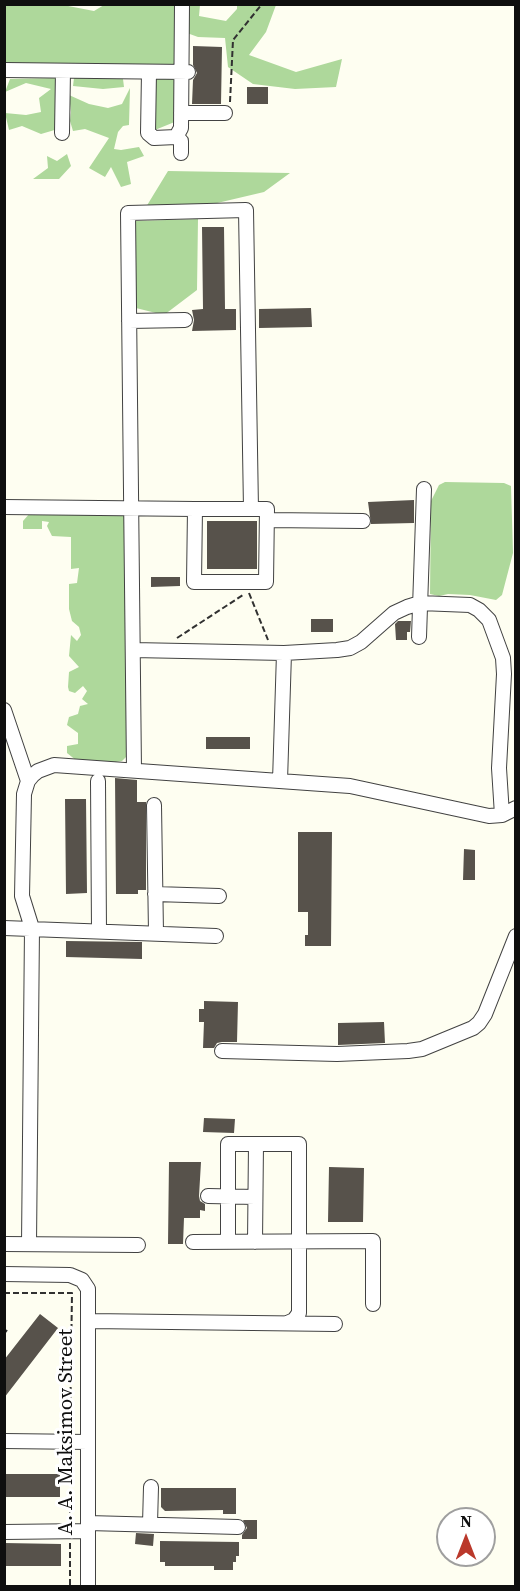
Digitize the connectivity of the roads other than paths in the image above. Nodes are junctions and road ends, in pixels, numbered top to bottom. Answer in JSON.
{"nodes":[{"id":1,"x":182,"y":4,"type":"edge"},
{"id":2,"x":4,"y":70,"type":"edge"},
{"id":3,"x":63,"y":71,"type":"junction"},
{"id":4,"x":149,"y":72,"type":"junction"},
{"id":5,"x":186,"y":72,"type":"junction"},
{"id":6,"x":227,"y":109,"type":"road end"},
{"id":7,"x":187,"y":117,"type":"junction"},
{"id":8,"x":62,"y":133,"type":"dead end"},
{"id":9,"x":176,"y":137,"type":"junction"},
{"id":10,"x":181,"y":153,"type":"dead end"},
{"id":11,"x":185,"y":320,"type":"dead end"},
{"id":12,"x":129,"y":321,"type":"junction"},
{"id":13,"x":424,"y":489,"type":"dead end"},
{"id":14,"x":4,"y":507,"type":"edge"},
{"id":15,"x":131,"y":508,"type":"junction"},
{"id":16,"x":195,"y":509,"type":"junction"},
{"id":17,"x":251,"y":509,"type":"junction"},
{"id":18,"x":267,"y":520,"type":"junction"},
{"id":19,"x":363,"y":521,"type":"dead end"},
{"id":20,"x":420,"y":603,"type":"junction"},
{"id":21,"x":419,"y":637,"type":"dead end"},
{"id":22,"x":133,"y":650,"type":"junction"},
{"id":23,"x":279,"y":653,"type":"junction"},
{"id":24,"x":4,"y":710,"type":"edge"},
{"id":25,"x":134,"y":770,"type":"junction"},
{"id":26,"x":28,"y":781,"type":"junction"},
{"id":27,"x":280,"y":781,"type":"junction"},
{"id":28,"x":98,"y":782,"type":"dead end"},
{"id":29,"x":154,"y":805,"type":"dead end"},
{"id":30,"x":516,"y":808,"type":"edge"},
{"id":31,"x":496,"y":816,"type":"junction"},
{"id":32,"x":516,"y":822,"type":"edge"},
{"id":33,"x":155,"y":894,"type":"junction"},
{"id":34,"x":219,"y":896,"type":"dead end"},
{"id":35,"x":4,"y":928,"type":"edge"},
{"id":36,"x":32,"y":928,"type":"junction"},
{"id":37,"x":99,"y":931,"type":"junction"},
{"id":38,"x":156,"y":933,"type":"junction"},
{"id":39,"x":216,"y":936,"type":"dead end"},
{"id":40,"x":516,"y":936,"type":"edge"},
{"id":41,"x":222,"y":1051,"type":"dead end"},
{"id":42,"x":256,"y":1144,"type":"junction"},
{"id":43,"x":208,"y":1196,"type":"dead end"},
{"id":44,"x":228,"y":1197,"type":"junction"},
{"id":45,"x":255,"y":1197,"type":"junction"},
{"id":46,"x":193,"y":1242,"type":"dead end"},
{"id":47,"x":228,"y":1242,"type":"junction"},
{"id":48,"x":255,"y":1242,"type":"junction"},
{"id":49,"x":299,"y":1242,"type":"junction"},
{"id":50,"x":4,"y":1244,"type":"edge"},
{"id":51,"x":29,"y":1244,"type":"junction"},
{"id":52,"x":138,"y":1245,"type":"dead end"},
{"id":53,"x":4,"y":1274,"type":"edge"},
{"id":54,"x":373,"y":1304,"type":"dead end"},
{"id":55,"x":89,"y":1321,"type":"junction"},
{"id":56,"x":287,"y":1323,"type":"junction"},
{"id":57,"x":335,"y":1324,"type":"dead end"},
{"id":58,"x":4,"y":1441,"type":"edge"},
{"id":59,"x":88,"y":1442,"type":"junction"},
{"id":60,"x":151,"y":1487,"type":"dead end"},
{"id":61,"x":150,"y":1524,"type":"junction"},
{"id":62,"x":88,"y":1527,"type":"junction"},
{"id":63,"x":238,"y":1527,"type":"dead end"},
{"id":64,"x":4,"y":1532,"type":"edge"},
{"id":65,"x":88,"y":1587,"type":"edge"}],
"edges":[{"from":1,"to":5,"type":"street"},
{"from":2,"to":3,"type":"street"},
{"from":3,"to":4,"type":"street"},
{"from":3,"to":8,"type":"street"},
{"from":4,"to":5,"type":"street"},
{"from":4,"to":9,"type":"street"},
{"from":5,"to":7,"type":"street"},
{"from":6,"to":7,"type":"street"},
{"from":7,"to":9,"type":"street"},
{"from":9,"to":10,"type":"street"},
{"from":11,"to":12,"type":"street"},
{"from":12,"to":15,"type":"street"},
{"from":12,"to":17,"type":"street"},
{"from":13,"to":20,"type":"street"},
{"from":14,"to":15,"type":"street"},
{"from":15,"to":16,"type":"street"},
{"from":15,"to":22,"type":"street"},
{"from":16,"to":17,"type":"street"},
{"from":16,"to":18,"type":"street"},
{"from":17,"to":18,"type":"street"},
{"from":18,"to":19,"type":"street"},
{"from":20,"to":21,"type":"street"},
{"from":20,"to":23,"type":"street"},
{"from":20,"to":31,"type":"street"},
{"from":22,"to":23,"type":"street"},
{"from":22,"to":25,"type":"street"},
{"from":23,"to":27,"type":"street"},
{"from":24,"to":26,"type":"street"},
{"from":25,"to":26,"type":"street"},
{"from":25,"to":27,"type":"street"},
{"from":26,"to":36,"type":"street"},
{"from":27,"to":31,"type":"street"},
{"from":28,"to":37,"type":"street"},
{"from":29,"to":33,"type":"street"},
{"from":30,"to":31,"type":"street"},
{"from":31,"to":32,"type":"street"},
{"from":33,"to":34,"type":"street"},
{"from":33,"to":38,"type":"street"},
{"from":35,"to":36,"type":"street"},
{"from":36,"to":37,"type":"street"},
{"from":36,"to":51,"type":"street"},
{"from":37,"to":38,"type":"street"},
{"from":38,"to":39,"type":"street"},
{"from":40,"to":41,"type":"street"},
{"from":42,"to":44,"type":"street"},
{"from":42,"to":45,"type":"street"},
{"from":42,"to":49,"type":"street"},
{"from":43,"to":44,"type":"street"},
{"from":44,"to":45,"type":"street"},
{"from":44,"to":47,"type":"street"},
{"from":45,"to":48,"type":"street"},
{"from":46,"to":47,"type":"street"},
{"from":47,"to":48,"type":"street"},
{"from":48,"to":49,"type":"street"},
{"from":49,"to":54,"type":"street"},
{"from":49,"to":56,"type":"street"},
{"from":50,"to":51,"type":"street"},
{"from":51,"to":52,"type":"street"},
{"from":53,"to":55,"type":"street","name":"A. A. Maksimov Street"},
{"from":55,"to":56,"type":"street"},
{"from":55,"to":59,"type":"street","name":"A. A. Maksimov Street"},
{"from":56,"to":57,"type":"street"},
{"from":58,"to":59,"type":"street"},
{"from":59,"to":62,"type":"street","name":"A. A. Maksimov Street"},
{"from":60,"to":61,"type":"street"},
{"from":61,"to":62,"type":"street"},
{"from":61,"to":63,"type":"street"},
{"from":62,"to":64,"type":"street"},
{"from":62,"to":65,"type":"street","name":"A. A. Maksimov Street"}]}
